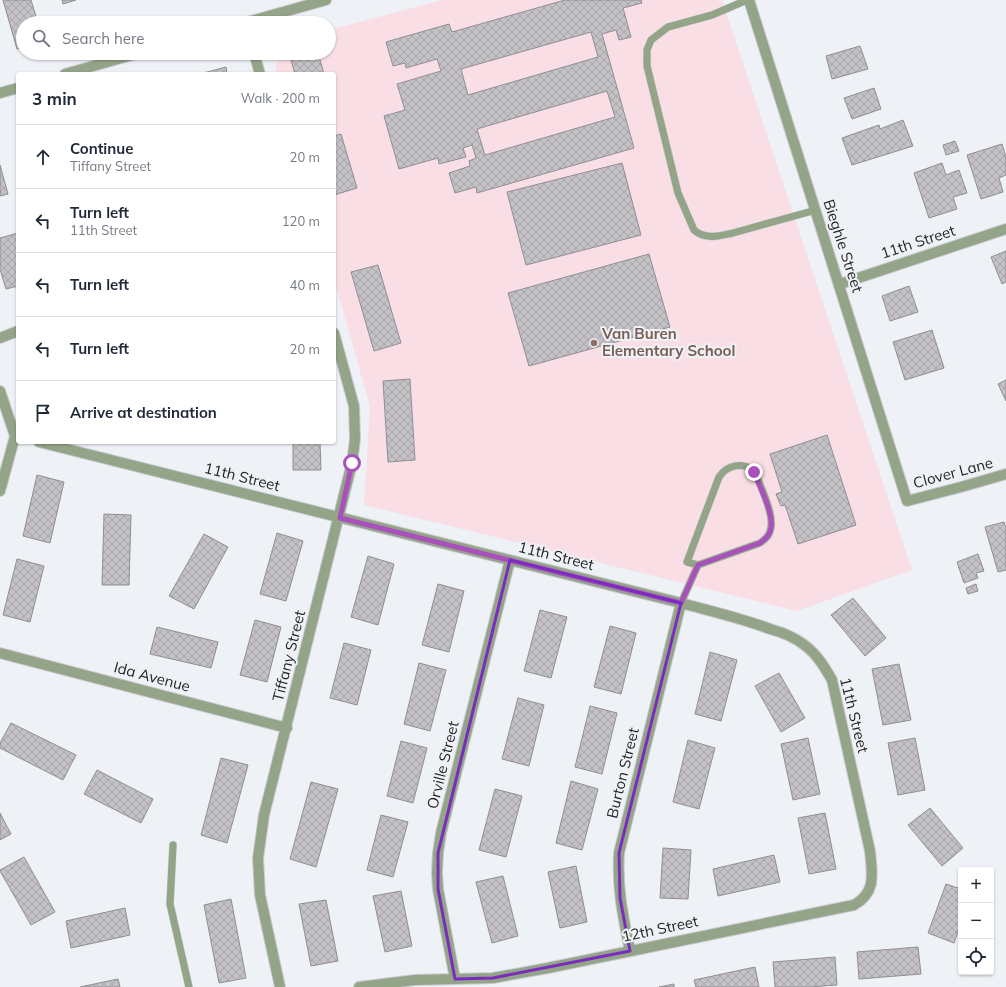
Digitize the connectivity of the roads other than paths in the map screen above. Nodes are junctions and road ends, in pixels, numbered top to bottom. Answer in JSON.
{"nodes":[{"id":1,"x":326,"y":0,"type":"edge"},
{"id":2,"x":748,"y":0,"type":"edge"},
{"id":3,"x":270,"y":16,"type":"edge"},
{"id":4,"x":115,"y":60,"type":"edge"},
{"id":5,"x":256,"y":60,"type":"edge"},
{"id":6,"x":73,"y":72,"type":"edge"},
{"id":7,"x":259,"y":72,"type":"edge"},
{"id":8,"x":16,"y":89,"type":"edge"},
{"id":9,"x":0,"y":93,"type":"edge"},
{"id":10,"x":816,"y":210,"type":"junction"},
{"id":11,"x":1006,"y":230,"type":"edge"},
{"id":12,"x":840,"y":284,"type":"junction"},
{"id":13,"x":16,"y":332,"type":"edge"},
{"id":14,"x":0,"y":338,"type":"edge"},
{"id":15,"x":336,"y":340,"type":"edge"},
{"id":16,"x":0,"y":391,"type":"edge"},
{"id":17,"x":16,"y":436,"type":"edge"},
{"id":18,"x":47,"y":444,"type":"edge"},
{"id":19,"x":1006,"y":474,"type":"edge"},
{"id":20,"x":0,"y":491,"type":"edge"},
{"id":21,"x":907,"y":501,"type":"joint"},
{"id":22,"x":340,"y":518,"type":"junction"},
{"id":23,"x":510,"y":560,"type":"junction"},
{"id":24,"x":698,"y":565,"type":"junction"},
{"id":25,"x":681,"y":603,"type":"junction"},
{"id":26,"x":5,"y":654,"type":"edge"},
{"id":27,"x":287,"y":728,"type":"junction"},
{"id":28,"x":173,"y":845,"type":"dead end"},
{"id":29,"x":866,"y":895,"type":"joint"},
{"id":30,"x":630,"y":951,"type":"junction"},
{"id":31,"x":455,"y":979,"type":"junction"},
{"id":32,"x":189,"y":987,"type":"edge"},
{"id":33,"x":280,"y":987,"type":"edge"},
{"id":34,"x":359,"y":987,"type":"edge"}],
"edges":[{"from":1,"to":3,"type":"street"},
{"from":2,"to":10,"type":"street","name":"Bieghle Street"},
{"from":2,"to":10,"type":"lane"},
{"from":4,"to":6,"type":"street"},
{"from":5,"to":7,"type":"street"},
{"from":8,"to":9,"type":"street"},
{"from":10,"to":12,"type":"street","name":"Bieghle Street"},
{"from":11,"to":12,"type":"street","name":"11th Street"},
{"from":12,"to":21,"type":"street","name":"Bieghle Street"},
{"from":13,"to":14,"type":"street"},
{"from":15,"to":22,"type":"street","name":"Tiffany Street"},
{"from":16,"to":17,"type":"street"},
{"from":17,"to":20,"type":"street"},
{"from":18,"to":22,"type":"street","name":"11th Street"},
{"from":19,"to":21,"type":"street","name":"Clover Lane"},
{"from":22,"to":23,"type":"street","name":"11th Street"},
{"from":22,"to":27,"type":"street","name":"Tiffany Street"},
{"from":23,"to":25,"type":"street","name":"11th Street"},
{"from":23,"to":31,"type":"street","name":"Orville Street"},
{"from":24,"to":24,"type":"lane"},
{"from":24,"to":25,"type":"lane"},
{"from":25,"to":29,"type":"street","name":"11th Street"},
{"from":25,"to":30,"type":"street","name":"Burton Street"},
{"from":26,"to":27,"type":"street","name":"Ida Avenue"},
{"from":27,"to":33,"type":"street","name":"Tiffany Street"},
{"from":28,"to":32,"type":"lane"},
{"from":29,"to":30,"type":"street","name":"12th Street"},
{"from":30,"to":31,"type":"street","name":"12th Street"},
{"from":31,"to":34,"type":"street","name":"12th Street"}]}
